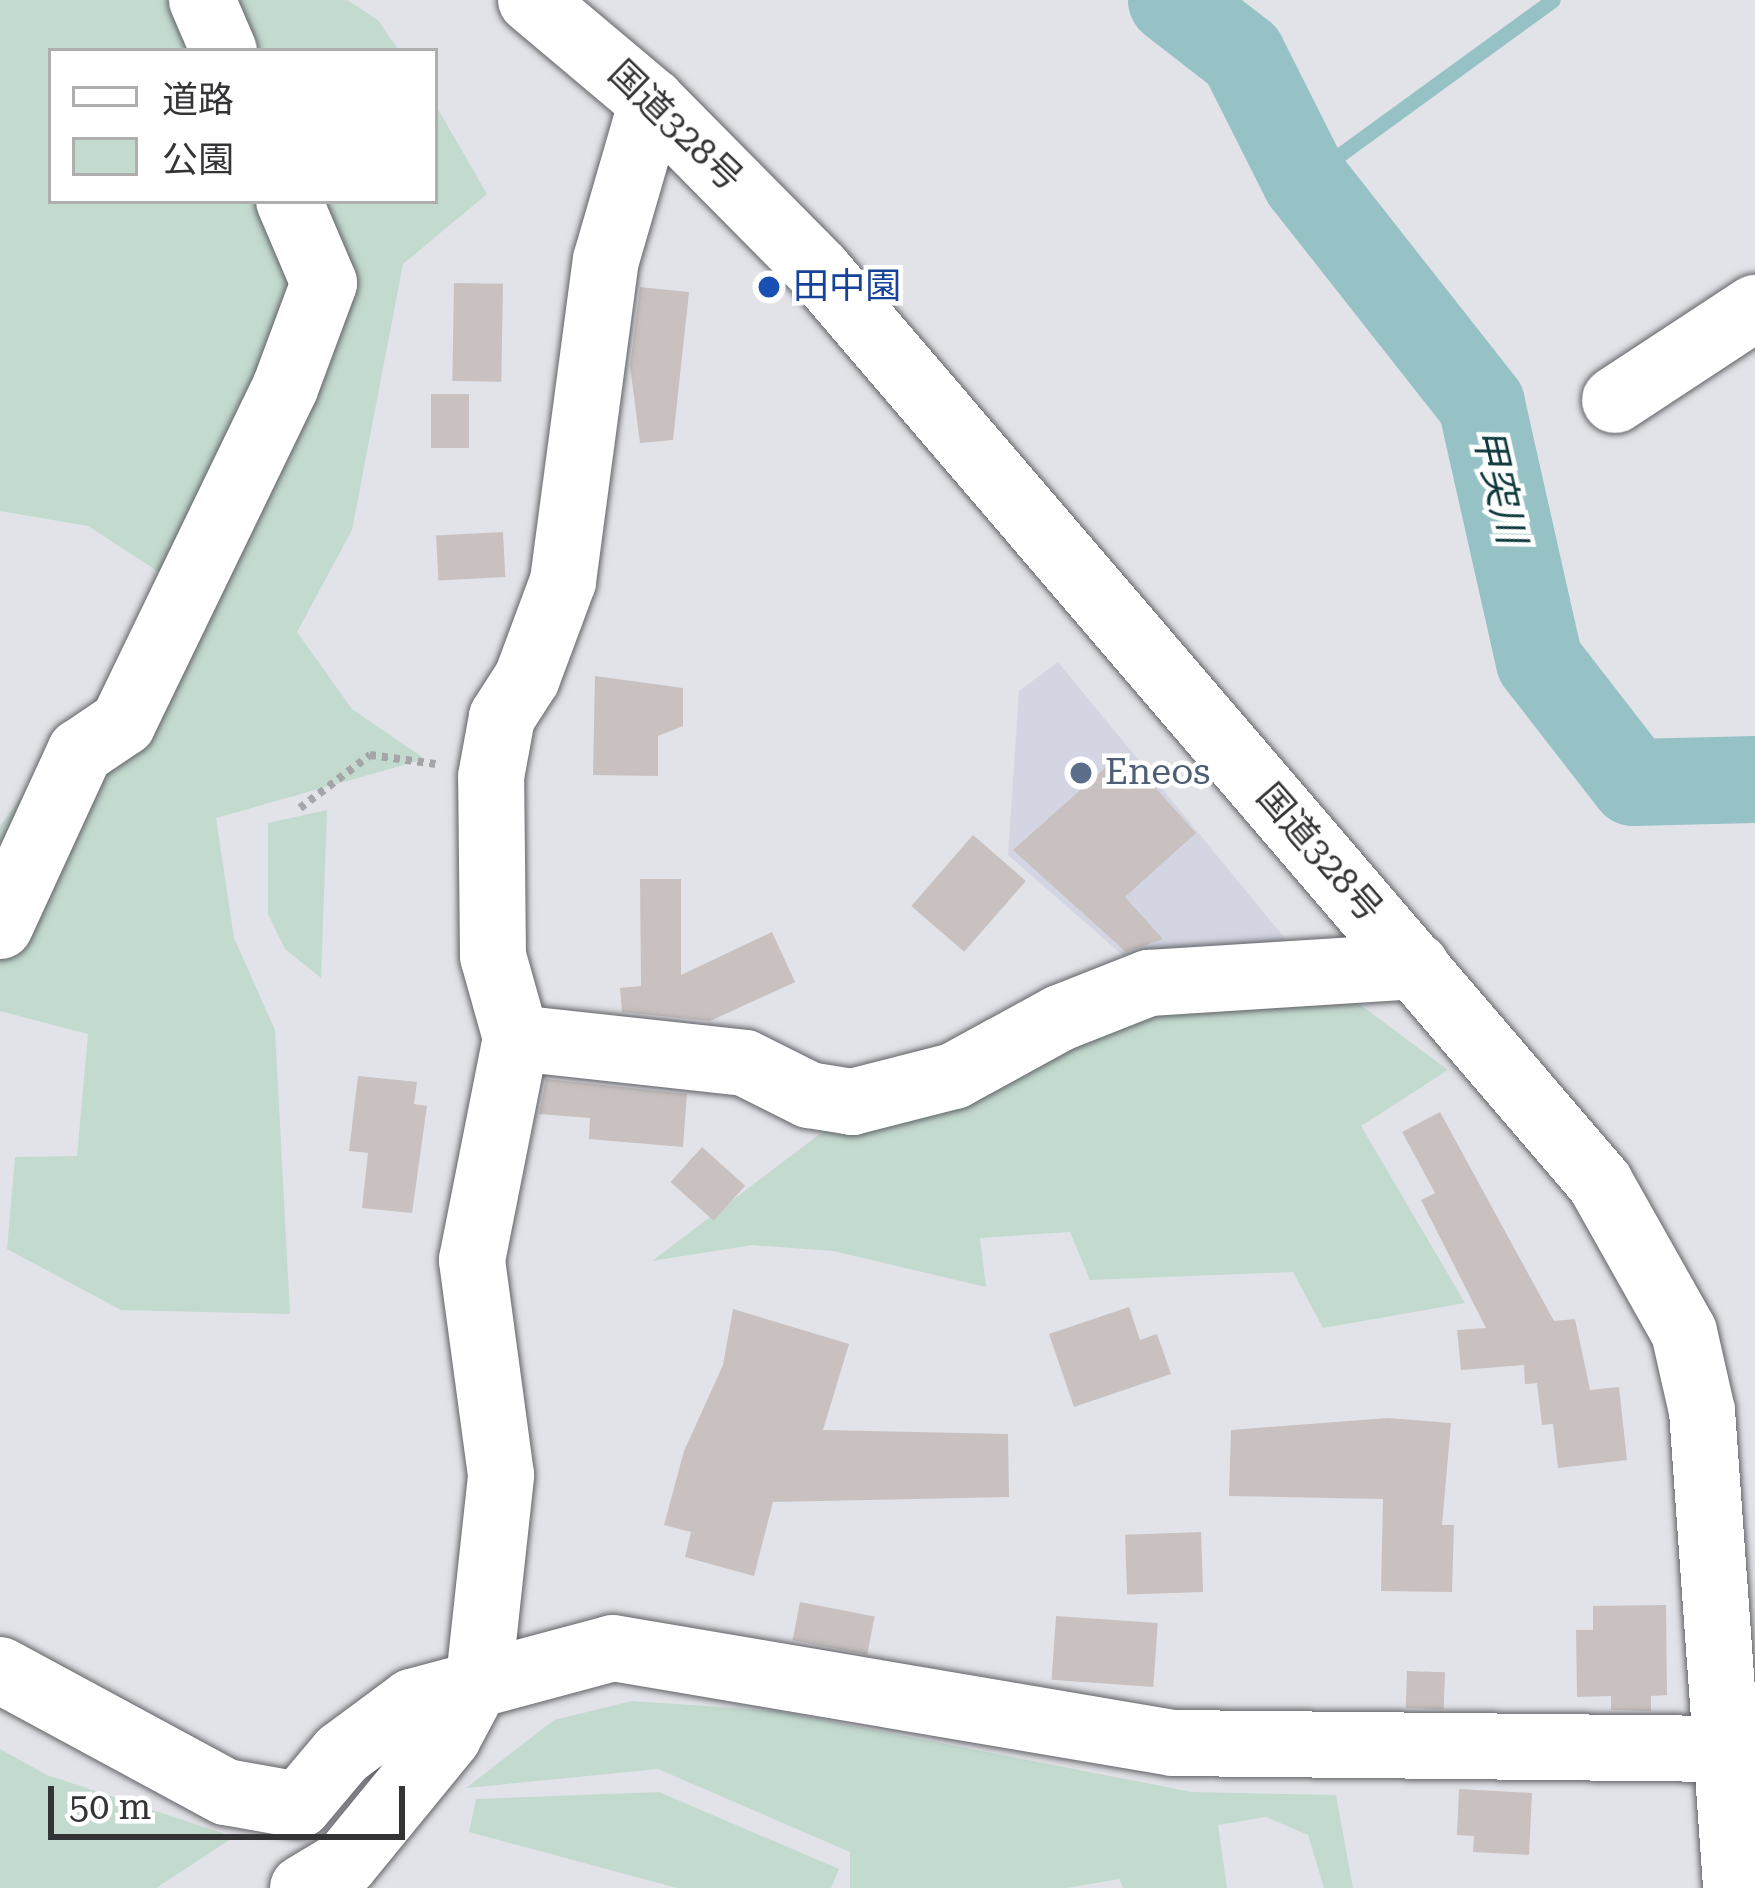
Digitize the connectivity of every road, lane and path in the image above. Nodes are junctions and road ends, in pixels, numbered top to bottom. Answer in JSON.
{"nodes":[{"id":1,"x":202,"y":0,"type":"edge"},
{"id":2,"x":560,"y":8,"type":"edge"},
{"id":3,"x":223,"y":48,"type":"edge"},
{"id":4,"x":652,"y":102,"type":"junction"},
{"id":5,"x":290,"y":204,"type":"edge"},
{"id":6,"x":1755,"y":308,"type":"edge"},
{"id":7,"x":1615,"y":400,"type":"dead end"},
{"id":8,"x":491,"y":771,"type":"junction"},
{"id":9,"x":300,"y":808,"type":"dead end"},
{"id":10,"x":0,"y":926,"type":"edge"},
{"id":11,"x":1416,"y":966,"type":"junction"},
{"id":12,"x":516,"y":1038,"type":"junction"},
{"id":13,"x":0,"y":1670,"type":"edge"},
{"id":14,"x":479,"y":1679,"type":"junction"},
{"id":15,"x":1738,"y":1778,"type":"edge"},
{"id":16,"x":303,"y":1888,"type":"edge"},
{"id":17,"x":1736,"y":1888,"type":"edge"}],
"edges":[{"from":1,"to":3,"type":"main road"},
{"from":2,"to":4,"type":"main road","name":"国道328号"},
{"from":4,"to":8,"type":"main road"},
{"from":4,"to":11,"type":"main road","name":"国道328号"},
{"from":5,"to":10,"type":"main road"},
{"from":6,"to":7,"type":"main road"},
{"from":8,"to":9,"type":"path"},
{"from":8,"to":12,"type":"main road"},
{"from":11,"to":12,"type":"main road"},
{"from":11,"to":15,"type":"main road","name":"国道328号"},
{"from":12,"to":14,"type":"main road"},
{"from":13,"to":14,"type":"main road"},
{"from":14,"to":15,"type":"main road"},
{"from":14,"to":16,"type":"main road"},
{"from":15,"to":17,"type":"main road","name":"国道328号"}]}
